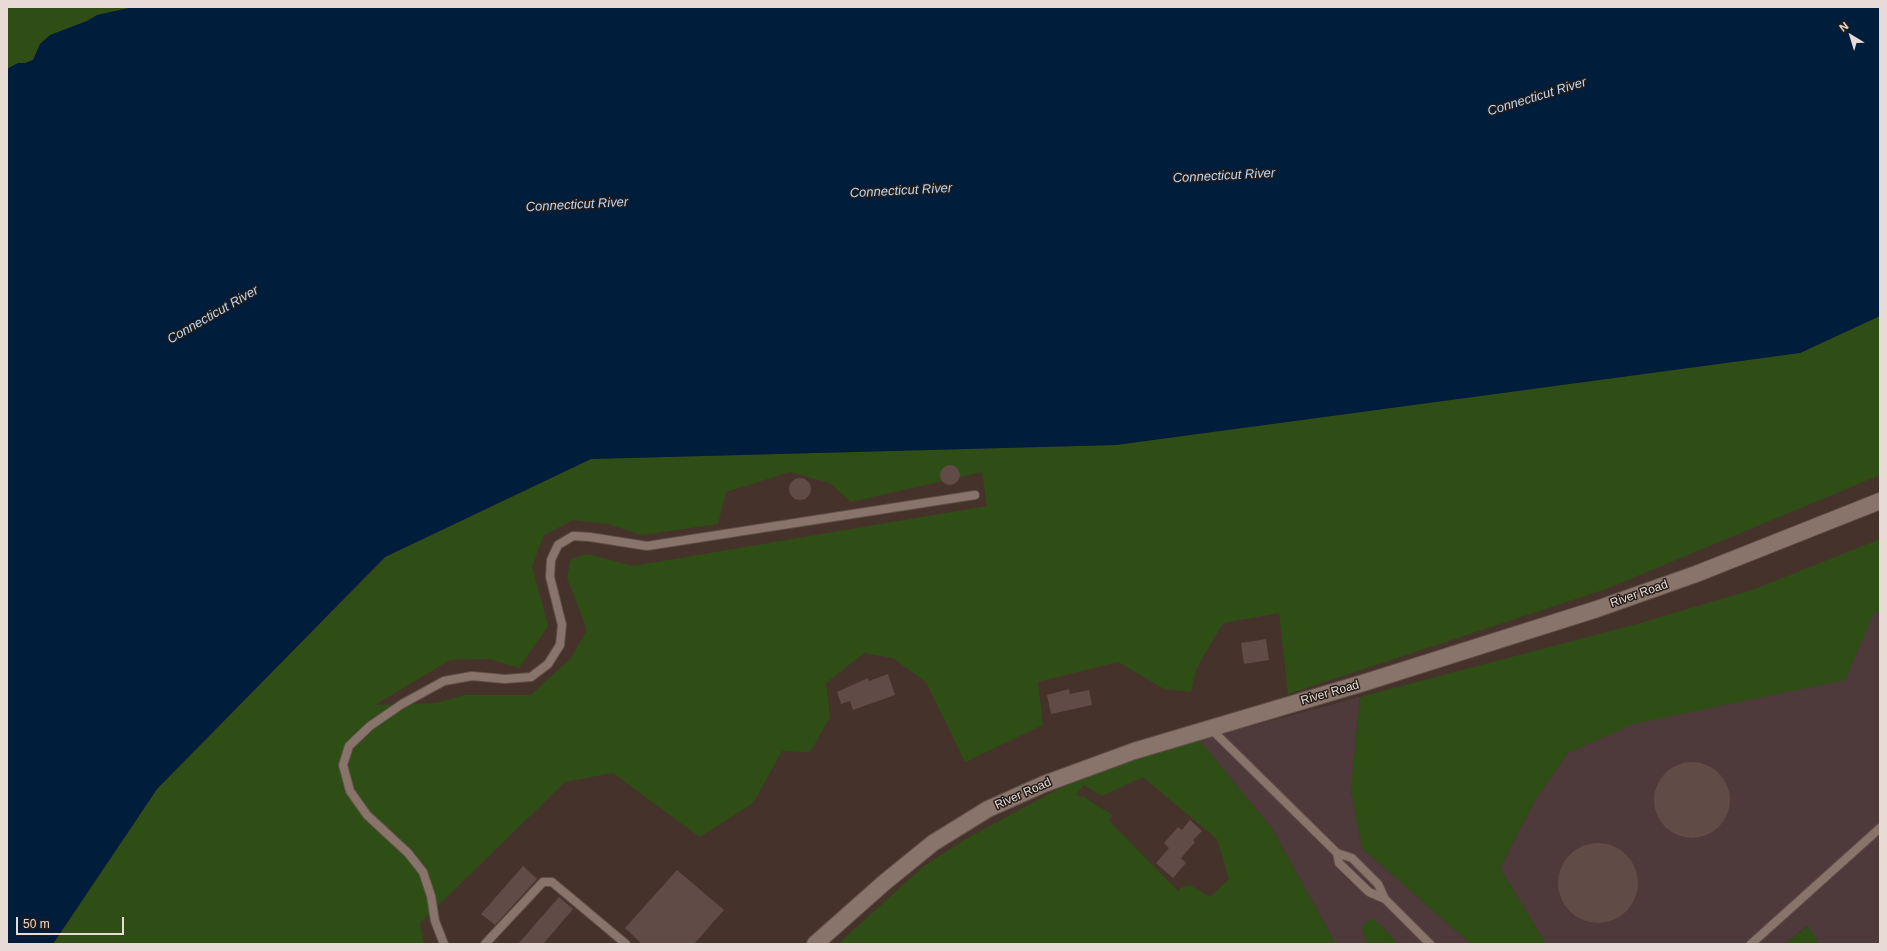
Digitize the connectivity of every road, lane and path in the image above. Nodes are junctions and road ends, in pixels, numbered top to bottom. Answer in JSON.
{"nodes":[{"id":1,"x":975,"y":495,"type":"dead end"},
{"id":2,"x":1880,"y":501,"type":"edge"},
{"id":3,"x":1210,"y":728,"type":"junction"},
{"id":4,"x":1880,"y":828,"type":"edge"},
{"id":5,"x":1337,"y":853,"type":"junction"},
{"id":6,"x":1385,"y":899,"type":"junction"},
{"id":7,"x":444,"y":944,"type":"edge"},
{"id":8,"x":485,"y":944,"type":"edge"},
{"id":9,"x":626,"y":944,"type":"edge"},
{"id":10,"x":815,"y":944,"type":"edge"},
{"id":11,"x":1430,"y":944,"type":"edge"},
{"id":12,"x":1751,"y":944,"type":"edge"}],
"edges":[{"from":1,"to":7,"type":"lane"},
{"from":2,"to":3,"type":"street","name":"River Road"},
{"from":3,"to":5,"type":"lane"},
{"from":3,"to":10,"type":"street","name":"River Road"},
{"from":4,"to":12,"type":"lane"},
{"from":5,"to":6,"type":"lane"},
{"from":5,"to":6,"type":"lane"},
{"from":6,"to":11,"type":"lane"},
{"from":8,"to":9,"type":"lane"}]}
